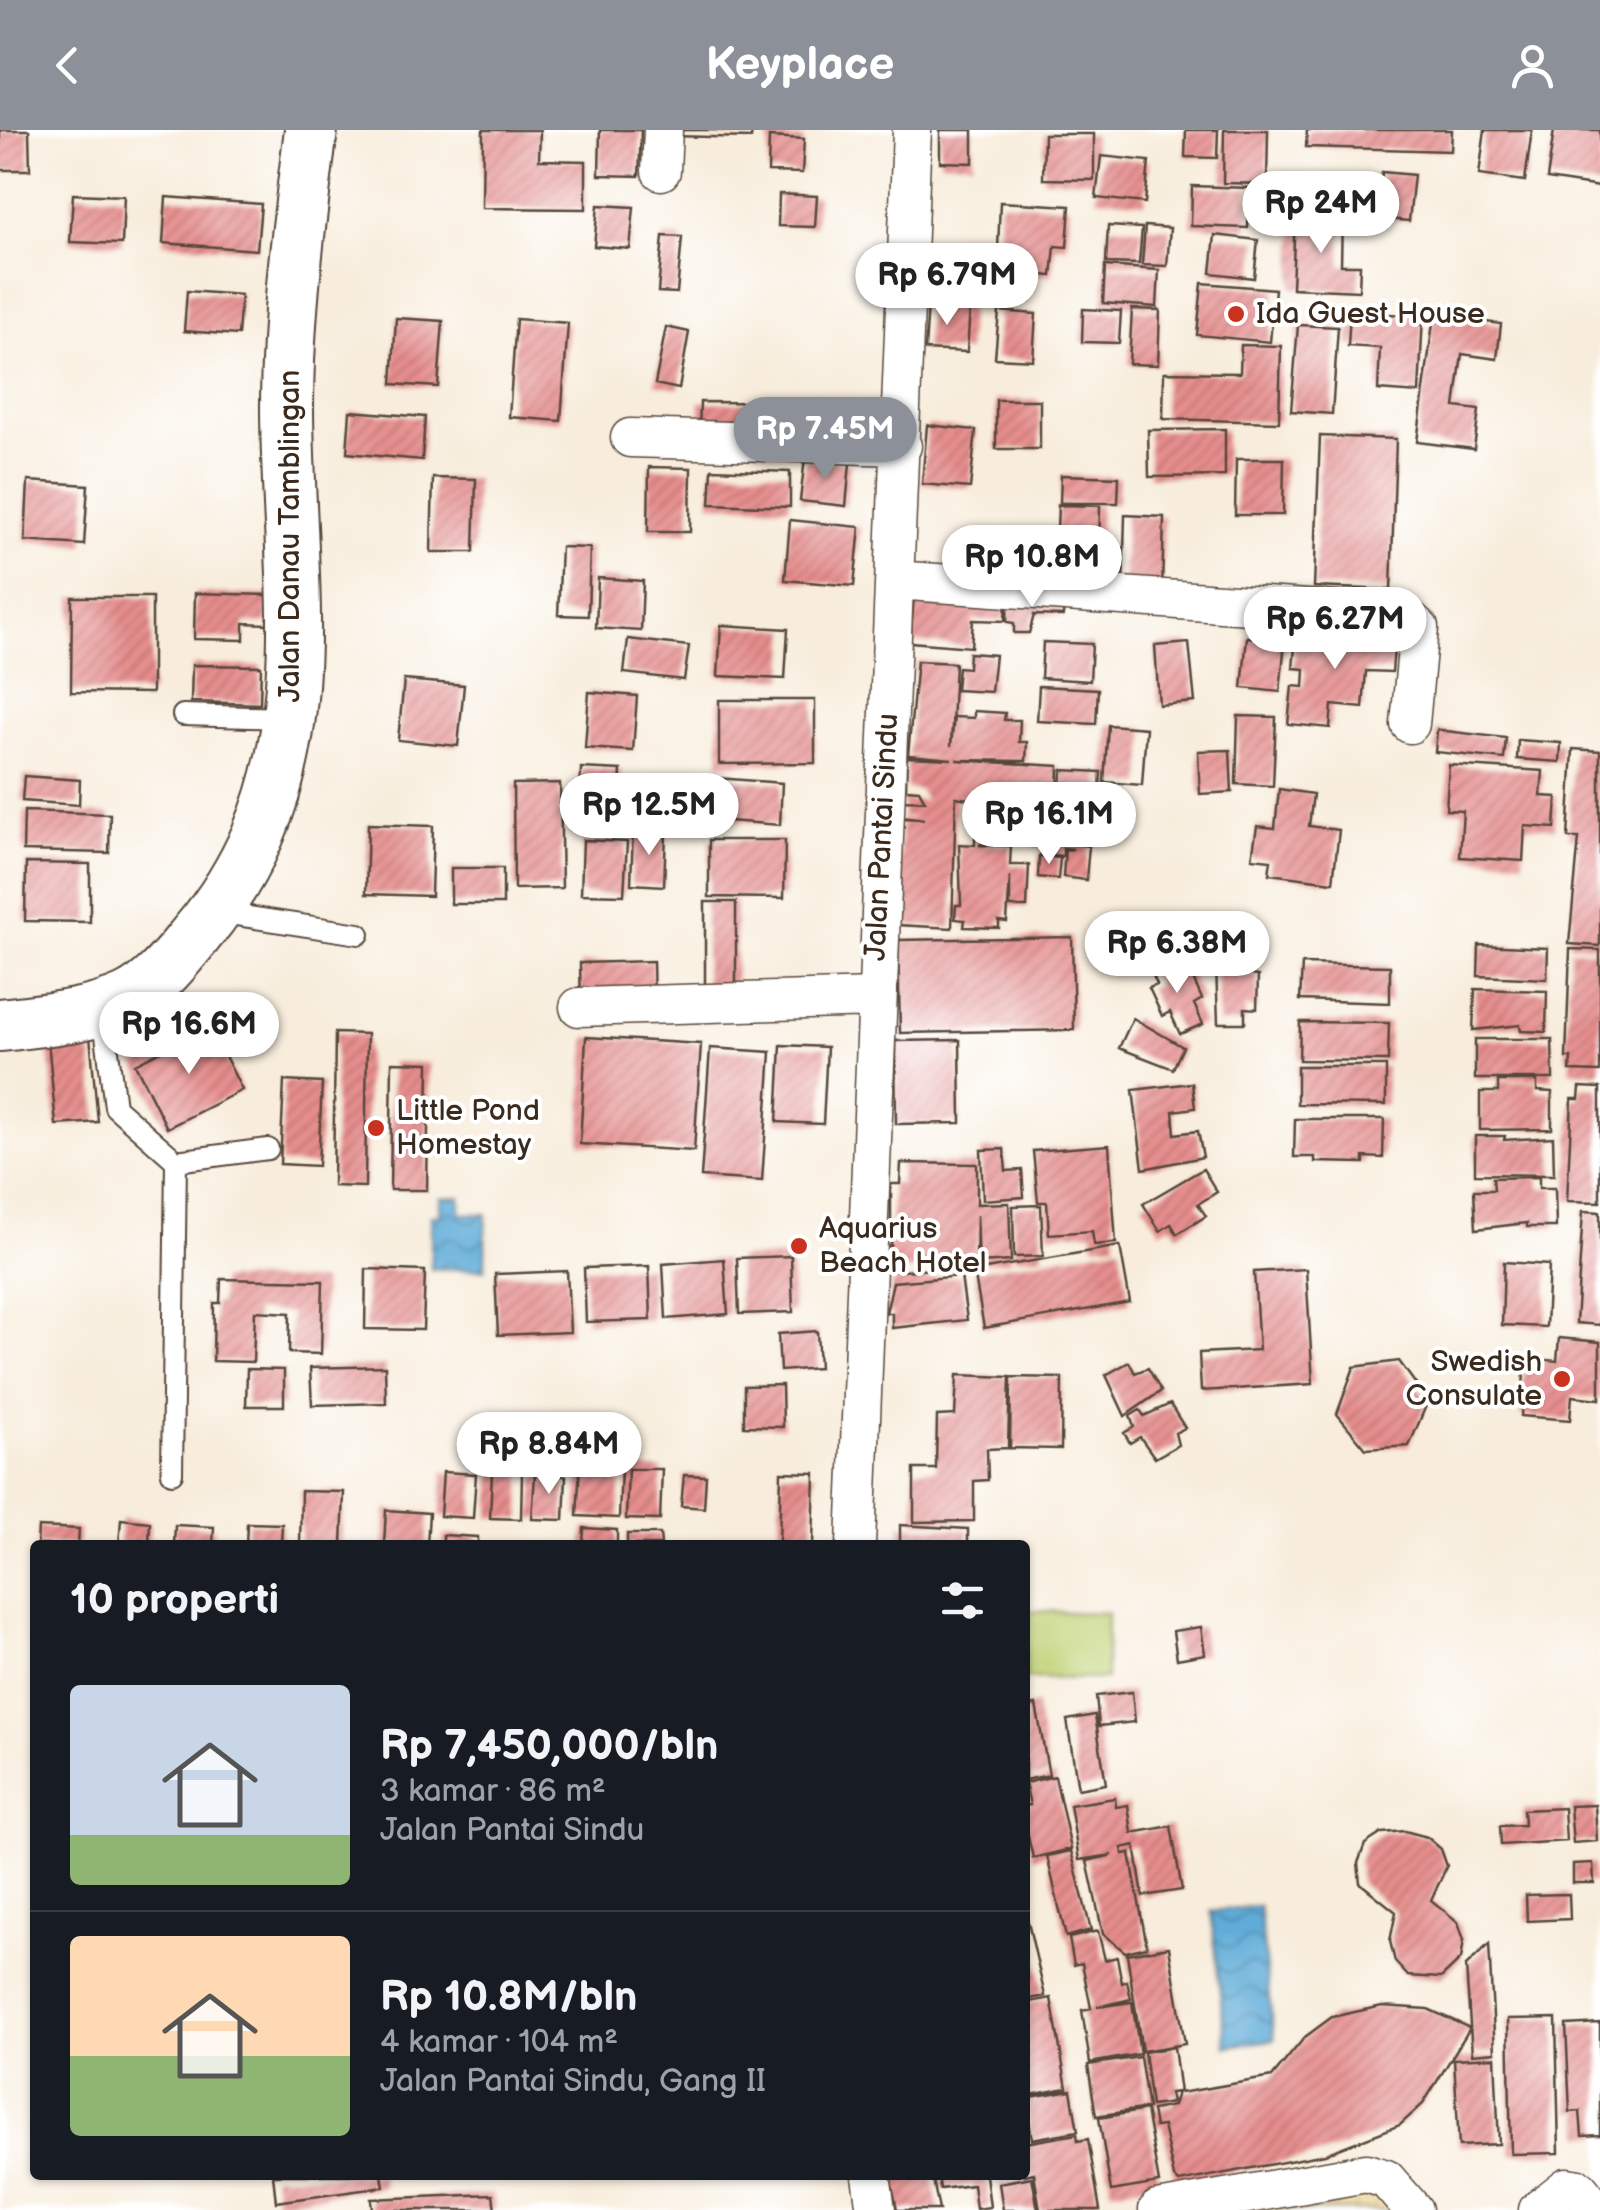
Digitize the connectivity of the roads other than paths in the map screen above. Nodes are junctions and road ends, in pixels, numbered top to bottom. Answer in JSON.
{"nodes":[{"id":1,"x":311,"y":130,"type":"edge"},
{"id":2,"x":662,"y":130,"type":"edge"},
{"id":3,"x":912,"y":130,"type":"edge"},
{"id":4,"x":661,"y":171,"type":"dead end"},
{"id":5,"x":630,"y":438,"type":"dead end"},
{"id":6,"x":902,"y":446,"type":"junction"},
{"id":7,"x":894,"y":580,"type":"junction"},
{"id":8,"x":182,"y":715,"type":"dead end"},
{"id":9,"x":290,"y":718,"type":"junction"},
{"id":10,"x":1410,"y":724,"type":"dead end"},
{"id":11,"x":215,"y":912,"type":"junction"},
{"id":12,"x":359,"y":934,"type":"dead end"},
{"id":13,"x":874,"y":998,"type":"junction"},
{"id":14,"x":580,"y":1007,"type":"dead end"},
{"id":15,"x":102,"y":1008,"type":"junction"},
{"id":16,"x":0,"y":1025,"type":"edge"},
{"id":17,"x":268,"y":1149,"type":"dead end"},
{"id":18,"x":176,"y":1161,"type":"junction"},
{"id":19,"x":172,"y":1472,"type":"dead end"},
{"id":20,"x":856,"y":1540,"type":"edge"},
{"id":21,"x":872,"y":2180,"type":"edge"},
{"id":22,"x":876,"y":2210,"type":"edge"},
{"id":23,"x":1158,"y":2210,"type":"edge"},
{"id":24,"x":1413,"y":2210,"type":"edge"},
{"id":25,"x":1538,"y":2210,"type":"edge"},
{"id":26,"x":1596,"y":2210,"type":"edge"}],
"edges":[{"from":1,"to":9,"type":"street","name":"Jalan Danau Tamblingan"},
{"from":2,"to":4,"type":"street"},
{"from":3,"to":6,"type":"street","name":"Jalan Pantai Sindu"},
{"from":5,"to":6,"type":"street"},
{"from":6,"to":7,"type":"street","name":"Jalan Pantai Sindu"},
{"from":7,"to":10,"type":"street"},
{"from":7,"to":13,"type":"street","name":"Jalan Pantai Sindu"},
{"from":8,"to":9,"type":"lane"},
{"from":9,"to":11,"type":"street","name":"Jalan Danau Tamblingan"},
{"from":11,"to":12,"type":"lane"},
{"from":11,"to":15,"type":"street","name":"Jalan Danau Tamblingan"},
{"from":13,"to":14,"type":"street"},
{"from":13,"to":20,"type":"street","name":"Jalan Pantai Sindu"},
{"from":15,"to":16,"type":"street","name":"Jalan Danau Tamblingan"},
{"from":15,"to":18,"type":"lane"},
{"from":17,"to":18,"type":"lane"},
{"from":18,"to":19,"type":"lane"},
{"from":21,"to":22,"type":"street"},
{"from":23,"to":24,"type":"street"},
{"from":25,"to":26,"type":"street"}]}
